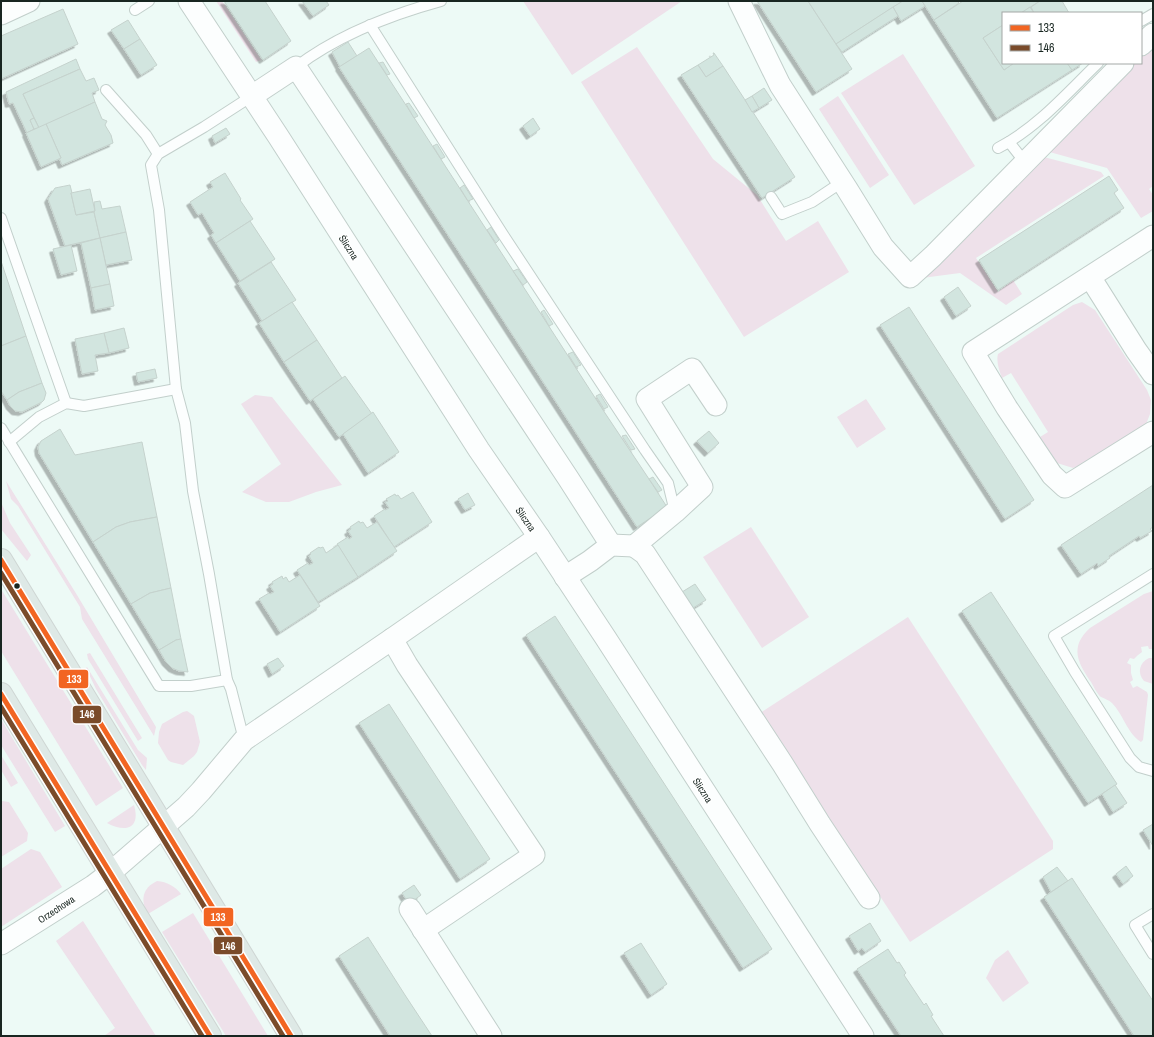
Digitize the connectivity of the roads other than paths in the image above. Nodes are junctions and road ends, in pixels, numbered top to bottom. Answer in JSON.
{"nodes":[{"id":1,"x":29,"y":1,"type":"edge"},
{"id":2,"x":149,"y":1,"type":"edge"},
{"id":3,"x":189,"y":1,"type":"edge"},
{"id":4,"x":441,"y":1,"type":"edge"},
{"id":5,"x":738,"y":1,"type":"edge"},
{"id":6,"x":135,"y":10,"type":"dead end"},
{"id":7,"x":1,"y":14,"type":"edge"},
{"id":8,"x":1153,"y":14,"type":"edge"},
{"id":9,"x":1142,"y":20,"type":"edge"},
{"id":10,"x":370,"y":25,"type":"junction"},
{"id":11,"x":1153,"y":34,"type":"edge"},
{"id":12,"x":1142,"y":44,"type":"edge"},
{"id":13,"x":1097,"y":64,"type":"edge"},
{"id":14,"x":1122,"y":64,"type":"edge"},
{"id":15,"x":296,"y":67,"type":"junction"},
{"id":16,"x":106,"y":90,"type":"dead end"},
{"id":17,"x":252,"y":96,"type":"junction"},
{"id":18,"x":1009,"y":142,"type":"junction"},
{"id":19,"x":998,"y":148,"type":"dead end"},
{"id":20,"x":158,"y":154,"type":"junction"},
{"id":21,"x":1026,"y":162,"type":"junction"},
{"id":22,"x":842,"y":182,"type":"junction"},
{"id":23,"x":771,"y":197,"type":"dead end"},
{"id":24,"x":1,"y":218,"type":"edge"},
{"id":25,"x":1153,"y":236,"type":"edge"},
{"id":26,"x":1090,"y":277,"type":"junction"},
{"id":27,"x":1153,"y":374,"type":"edge"},
{"id":28,"x":176,"y":389,"type":"junction"},
{"id":29,"x":66,"y":403,"type":"junction"},
{"id":30,"x":716,"y":405,"type":"dead end"},
{"id":31,"x":1,"y":428,"type":"edge"},
{"id":32,"x":1153,"y":432,"type":"edge"},
{"id":33,"x":9,"y":442,"type":"junction"},
{"id":34,"x":675,"y":512,"type":"junction"},
{"id":35,"x":539,"y":537,"type":"junction"},
{"id":36,"x":611,"y":545,"type":"junction"},
{"id":37,"x":634,"y":546,"type":"junction"},
{"id":38,"x":1,"y":560,"type":"edge"},
{"id":39,"x":1153,"y":574,"type":"edge"},
{"id":40,"x":565,"y":577,"type":"junction"},
{"id":41,"x":392,"y":639,"type":"junction"},
{"id":42,"x":228,"y":680,"type":"junction"},
{"id":43,"x":1,"y":694,"type":"edge"},
{"id":44,"x":244,"y":740,"type":"junction"},
{"id":45,"x":1153,"y":771,"type":"edge"},
{"id":46,"x":163,"y":826,"type":"junction"},
{"id":47,"x":110,"y":873,"type":"junction"},
{"id":48,"x":869,"y":898,"type":"dead end"},
{"id":49,"x":410,"y":909,"type":"dead end"},
{"id":50,"x":1153,"y":914,"type":"edge"},
{"id":51,"x":423,"y":930,"type":"junction"},
{"id":52,"x":1,"y":944,"type":"edge"},
{"id":53,"x":1153,"y":954,"type":"edge"},
{"id":54,"x":210,"y":1036,"type":"edge"},
{"id":55,"x":291,"y":1036,"type":"edge"},
{"id":56,"x":491,"y":1036,"type":"edge"},
{"id":57,"x":863,"y":1036,"type":"edge"}],
"edges":[{"from":1,"to":7,"type":"street"},
{"from":2,"to":6,"type":"lane"},
{"from":3,"to":17,"type":"street","name":"Śliczna"},
{"from":4,"to":10,"type":"lane"},
{"from":5,"to":22,"type":"street"},
{"from":8,"to":9,"type":"lane"},
{"from":10,"to":15,"type":"lane"},
{"from":10,"to":34,"type":"lane"},
{"from":11,"to":12,"type":"street"},
{"from":13,"to":18,"type":"lane"},
{"from":14,"to":21,"type":"street"},
{"from":15,"to":17,"type":"street"},
{"from":15,"to":36,"type":"street"},
{"from":16,"to":20,"type":"lane"},
{"from":17,"to":20,"type":"lane"},
{"from":17,"to":35,"type":"street","name":"Śliczna"},
{"from":18,"to":19,"type":"lane"},
{"from":18,"to":21,"type":"lane"},
{"from":20,"to":28,"type":"lane"},
{"from":21,"to":22,"type":"street"},
{"from":22,"to":23,"type":"lane"},
{"from":24,"to":29,"type":"lane"},
{"from":25,"to":26,"type":"street"},
{"from":26,"to":27,"type":"street"},
{"from":26,"to":32,"type":"street"},
{"from":28,"to":29,"type":"lane"},
{"from":28,"to":42,"type":"lane"},
{"from":29,"to":33,"type":"lane"},
{"from":30,"to":34,"type":"street"},
{"from":31,"to":33,"type":"lane"},
{"from":33,"to":42,"type":"lane"},
{"from":34,"to":37,"type":"street"},
{"from":35,"to":40,"type":"street","name":"Śliczna"},
{"from":35,"to":41,"type":"street","name":"Orzechowa"},
{"from":36,"to":37,"type":"street"},
{"from":36,"to":40,"type":"street"},
{"from":37,"to":48,"type":"street"},
{"from":38,"to":46,"type":"main road"},
{"from":39,"to":45,"type":"lane"},
{"from":40,"to":57,"type":"street","name":"Śliczna"},
{"from":41,"to":44,"type":"street","name":"Orzechowa"},
{"from":41,"to":51,"type":"street"},
{"from":42,"to":44,"type":"lane"},
{"from":43,"to":47,"type":"main road"},
{"from":44,"to":46,"type":"street","name":"Orzechowa"},
{"from":46,"to":47,"type":"street","name":"Orzechowa"},
{"from":46,"to":55,"type":"main road"},
{"from":47,"to":52,"type":"street","name":"Orzechowa"},
{"from":47,"to":54,"type":"main road"},
{"from":49,"to":51,"type":"street"},
{"from":50,"to":53,"type":"lane"},
{"from":51,"to":56,"type":"street"}]}
